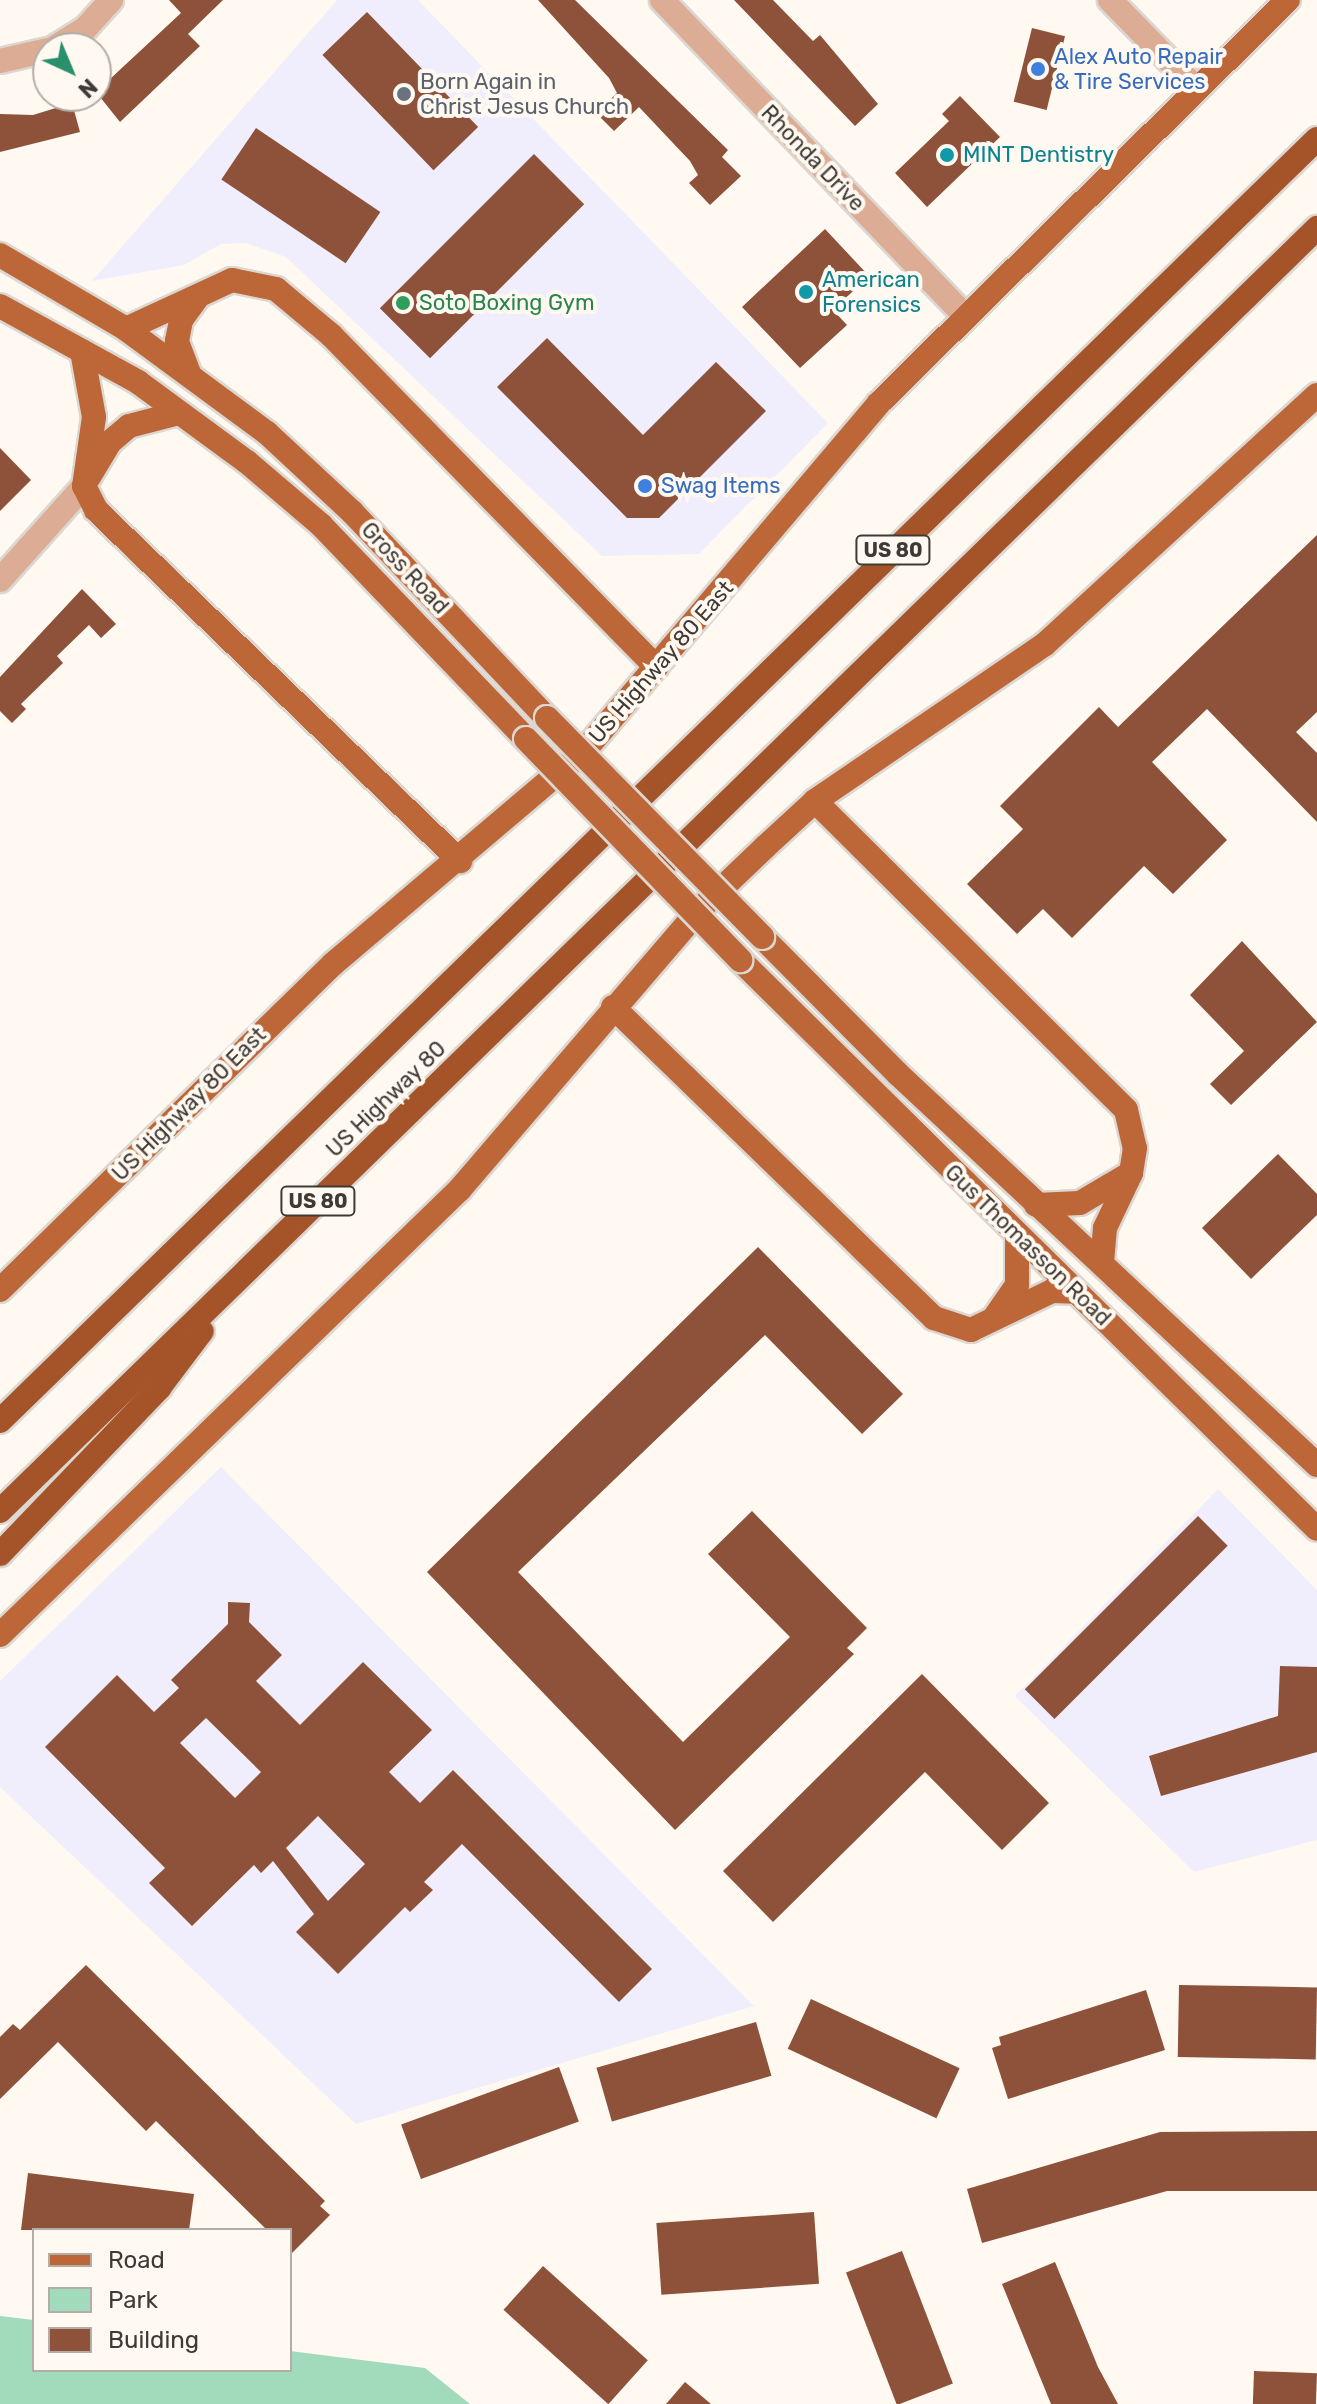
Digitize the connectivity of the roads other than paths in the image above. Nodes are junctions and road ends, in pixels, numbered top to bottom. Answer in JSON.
{"nodes":[{"id":1,"x":111,"y":0,"type":"edge"},
{"id":2,"x":662,"y":0,"type":"edge"},
{"id":3,"x":1110,"y":0,"type":"edge"},
{"id":4,"x":1288,"y":0,"type":"edge"},
{"id":5,"x":80,"y":32,"type":"edge"},
{"id":6,"x":32,"y":56,"type":"edge"},
{"id":7,"x":0,"y":61,"type":"edge"},
{"id":8,"x":1197,"y":89,"type":"junction"},
{"id":9,"x":1317,"y":139,"type":"edge"},
{"id":10,"x":1317,"y":228,"type":"edge"},
{"id":11,"x":0,"y":255,"type":"edge"},
{"id":12,"x":198,"y":296,"type":"junction"},
{"id":13,"x":0,"y":306,"type":"edge"},
{"id":14,"x":965,"y":316,"type":"junction"},
{"id":15,"x":126,"y":329,"type":"junction"},
{"id":16,"x":82,"y":351,"type":"junction"},
{"id":17,"x":190,"y":374,"type":"junction"},
{"id":18,"x":1317,"y":395,"type":"edge"},
{"id":19,"x":179,"y":413,"type":"junction"},
{"id":20,"x":84,"y":486,"type":"junction"},
{"id":21,"x":0,"y":580,"type":"edge"},
{"id":22,"x":656,"y":667,"type":"junction"},
{"id":23,"x":815,"y":801,"type":"junction"},
{"id":24,"x":460,"y":861,"type":"junction"},
{"id":25,"x":762,"y":937,"type":"joint"},
{"id":26,"x":740,"y":960,"type":"joint"},
{"id":27,"x":613,"y":1007,"type":"junction"},
{"id":28,"x":1131,"y":1173,"type":"junction"},
{"id":29,"x":1036,"y":1205,"type":"junction"},
{"id":30,"x":1017,"y":1234,"type":"junction"},
{"id":31,"x":1102,"y":1262,"type":"junction"},
{"id":32,"x":251,"y":1266,"type":"junction"},
{"id":33,"x":0,"y":1290,"type":"edge"},
{"id":34,"x":1075,"y":1292,"type":"junction"},
{"id":35,"x":1165,"y":1321,"type":"junction"},
{"id":36,"x":990,"y":1323,"type":"junction"},
{"id":37,"x":1126,"y":1340,"type":"junction"},
{"id":38,"x":1148,"y":1361,"type":"junction"},
{"id":39,"x":0,"y":1421,"type":"edge"},
{"id":40,"x":1317,"y":1465,"type":"edge"},
{"id":41,"x":0,"y":1511,"type":"edge"},
{"id":42,"x":1316,"y":1526,"type":"edge"},
{"id":43,"x":0,"y":1554,"type":"edge"},
{"id":44,"x":0,"y":1635,"type":"edge"}],
"edges":[{"from":1,"to":5,"type":"street"},
{"from":2,"to":14,"type":"street","name":"Rhonda Drive"},
{"from":3,"to":8,"type":"street"},
{"from":4,"to":8,"type":"main road","name":"US Highway 80 East"},
{"from":6,"to":7,"type":"street"},
{"from":8,"to":14,"type":"main road","name":"US Highway 80 East"},
{"from":9,"to":39,"type":"highway","name":"US Highway 80","number":"US 80"},
{"from":10,"to":32,"type":"highway","name":"US Highway 80","number":"US 80"},
{"from":11,"to":15,"type":"main road","name":"Gross Road"},
{"from":12,"to":15,"type":"main road"},
{"from":12,"to":17,"type":"main road"},
{"from":12,"to":22,"type":"main road"},
{"from":13,"to":16,"type":"main road","name":"Gross Road"},
{"from":14,"to":22,"type":"main road","name":"US Highway 80 East"},
{"from":15,"to":17,"type":"main road","name":"Gross Road"},
{"from":16,"to":19,"type":"main road","name":"Gross Road"},
{"from":16,"to":20,"type":"main road"},
{"from":17,"to":25,"type":"main road","name":"Gross Road","bridge":true},
{"from":18,"to":23,"type":"main road"},
{"from":19,"to":20,"type":"main road"},
{"from":19,"to":26,"type":"main road","name":"Gross Road","bridge":true},
{"from":20,"to":21,"type":"street"},
{"from":20,"to":24,"type":"main road"},
{"from":22,"to":24,"type":"main road","name":"US Highway 80 East"},
{"from":23,"to":27,"type":"main road"},
{"from":23,"to":28,"type":"main road"},
{"from":24,"to":33,"type":"main road","name":"US Highway 80 East"},
{"from":25,"to":29,"type":"main road","name":"Gus Thomasson Road"},
{"from":26,"to":30,"type":"main road","name":"Gus Thomasson Road"},
{"from":27,"to":36,"type":"main road"},
{"from":27,"to":44,"type":"main road"},
{"from":28,"to":29,"type":"main road"},
{"from":28,"to":31,"type":"main road"},
{"from":29,"to":31,"type":"main road","name":"Gus Thomasson Road"},
{"from":30,"to":34,"type":"main road","name":"Gus Thomasson Road"},
{"from":30,"to":36,"type":"main road"},
{"from":31,"to":35,"type":"main road","name":"Gus Thomasson Road"},
{"from":32,"to":41,"type":"highway","name":"US Highway 80","number":"US 80"},
{"from":32,"to":43,"type":"highway"},
{"from":34,"to":36,"type":"main road"},
{"from":34,"to":37,"type":"main road","name":"Gus Thomasson Road"},
{"from":35,"to":37,"type":"main road"},
{"from":35,"to":38,"type":"main road"},
{"from":35,"to":40,"type":"main road","name":"Gus Thomasson Road"},
{"from":37,"to":38,"type":"main road","name":"Gus Thomasson Road"},
{"from":38,"to":42,"type":"main road","name":"Gus Thomasson Road"}]}
